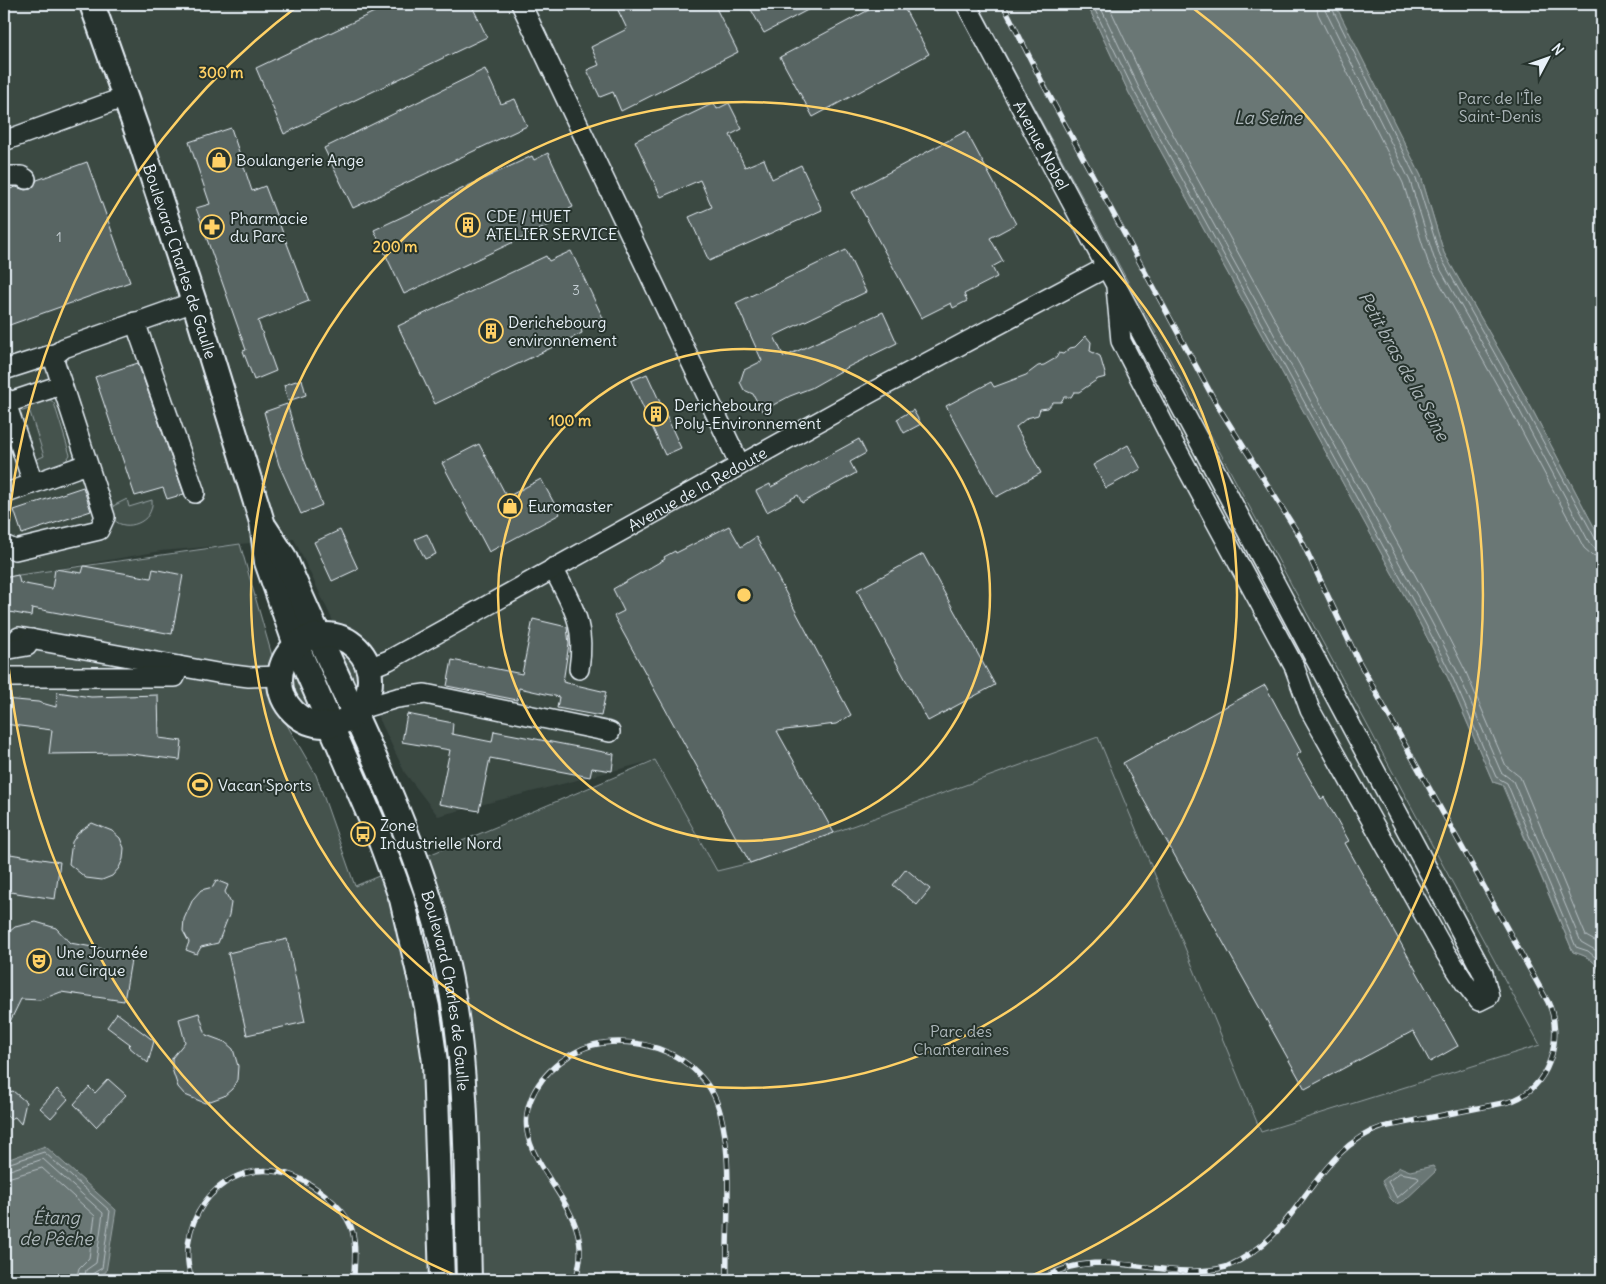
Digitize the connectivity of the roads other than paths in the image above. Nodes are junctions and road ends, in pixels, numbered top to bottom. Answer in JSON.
{"nodes":[{"id":1,"x":92,"y":4,"type":"edge"},
{"id":2,"x":521,"y":4,"type":"edge"},
{"id":3,"x":966,"y":4,"type":"edge"},
{"id":4,"x":125,"y":97,"type":"junction"},
{"id":5,"x":4,"y":141,"type":"edge"},
{"id":6,"x":4,"y":176,"type":"edge"},
{"id":7,"x":26,"y":179,"type":"dead end"},
{"id":8,"x":1105,"y":268,"type":"junction"},
{"id":9,"x":1116,"y":287,"type":"junction"},
{"id":10,"x":194,"y":302,"type":"junction"},
{"id":11,"x":135,"y":322,"type":"junction"},
{"id":12,"x":57,"y":353,"type":"junction"},
{"id":13,"x":4,"y":370,"type":"edge"},
{"id":14,"x":61,"y":385,"type":"junction"},
{"id":15,"x":4,"y":401,"type":"edge"},
{"id":16,"x":88,"y":464,"type":"junction"},
{"id":17,"x":740,"y":465,"type":"junction"},
{"id":18,"x":33,"y":483,"type":"junction"},
{"id":19,"x":196,"y":493,"type":"dead end"},
{"id":20,"x":4,"y":494,"type":"edge"},
{"id":21,"x":4,"y":545,"type":"edge"},
{"id":22,"x":553,"y":568,"type":"junction"},
{"id":23,"x":307,"y":640,"type":"junction"},
{"id":24,"x":4,"y":650,"type":"edge"},
{"id":25,"x":179,"y":666,"type":"junction"},
{"id":26,"x":369,"y":668,"type":"junction"},
{"id":27,"x":579,"y":669,"type":"dead end"},
{"id":28,"x":280,"y":676,"type":"junction"},
{"id":29,"x":5,"y":681,"type":"edge"},
{"id":30,"x":357,"y":712,"type":"junction"},
{"id":31,"x":332,"y":725,"type":"junction"},
{"id":32,"x":610,"y":732,"type":"dead end"},
{"id":33,"x":442,"y":1280,"type":"edge"},
{"id":34,"x":469,"y":1280,"type":"edge"}],
"edges":[{"from":1,"to":4,"type":"main road","name":"Boulevard Charles de Gaulle"},
{"from":2,"to":17,"type":"street"},
{"from":3,"to":8,"type":"street","name":"Avenue Nobel"},
{"from":4,"to":5,"type":"street"},
{"from":4,"to":10,"type":"main road","name":"Boulevard Charles de Gaulle"},
{"from":6,"to":7,"type":"street"},
{"from":8,"to":9,"type":"street","name":"Avenue Nobel"},
{"from":8,"to":17,"type":"street","name":"Avenue de la Redoute"},
{"from":9,"to":9,"type":"street","name":"Avenue Nobel"},
{"from":10,"to":11,"type":"street"},
{"from":10,"to":23,"type":"main road","name":"Boulevard Charles de Gaulle"},
{"from":11,"to":12,"type":"street"},
{"from":11,"to":19,"type":"street"},
{"from":12,"to":13,"type":"street"},
{"from":12,"to":14,"type":"street"},
{"from":14,"to":15,"type":"street"},
{"from":14,"to":16,"type":"street"},
{"from":15,"to":18,"type":"street"},
{"from":16,"to":18,"type":"street"},
{"from":16,"to":21,"type":"street"},
{"from":17,"to":22,"type":"street","name":"Avenue de la Redoute"},
{"from":18,"to":20,"type":"street"},
{"from":22,"to":26,"type":"street","name":"Avenue de la Redoute"},
{"from":22,"to":27,"type":"street"},
{"from":23,"to":26,"type":"main road"},
{"from":23,"to":28,"type":"main road"},
{"from":23,"to":30,"type":"main road","name":"Boulevard Charles de Gaulle"},
{"from":23,"to":31,"type":"main road","name":"Boulevard Charles de Gaulle"},
{"from":24,"to":25,"type":"street"},
{"from":25,"to":28,"type":"street"},
{"from":25,"to":29,"type":"street"},
{"from":26,"to":30,"type":"main road"},
{"from":28,"to":31,"type":"main road"},
{"from":30,"to":31,"type":"main road"},
{"from":30,"to":32,"type":"street"},
{"from":30,"to":34,"type":"main road","name":"Boulevard Charles de Gaulle"},
{"from":31,"to":33,"type":"main road","name":"Boulevard Charles de Gaulle"}]}
